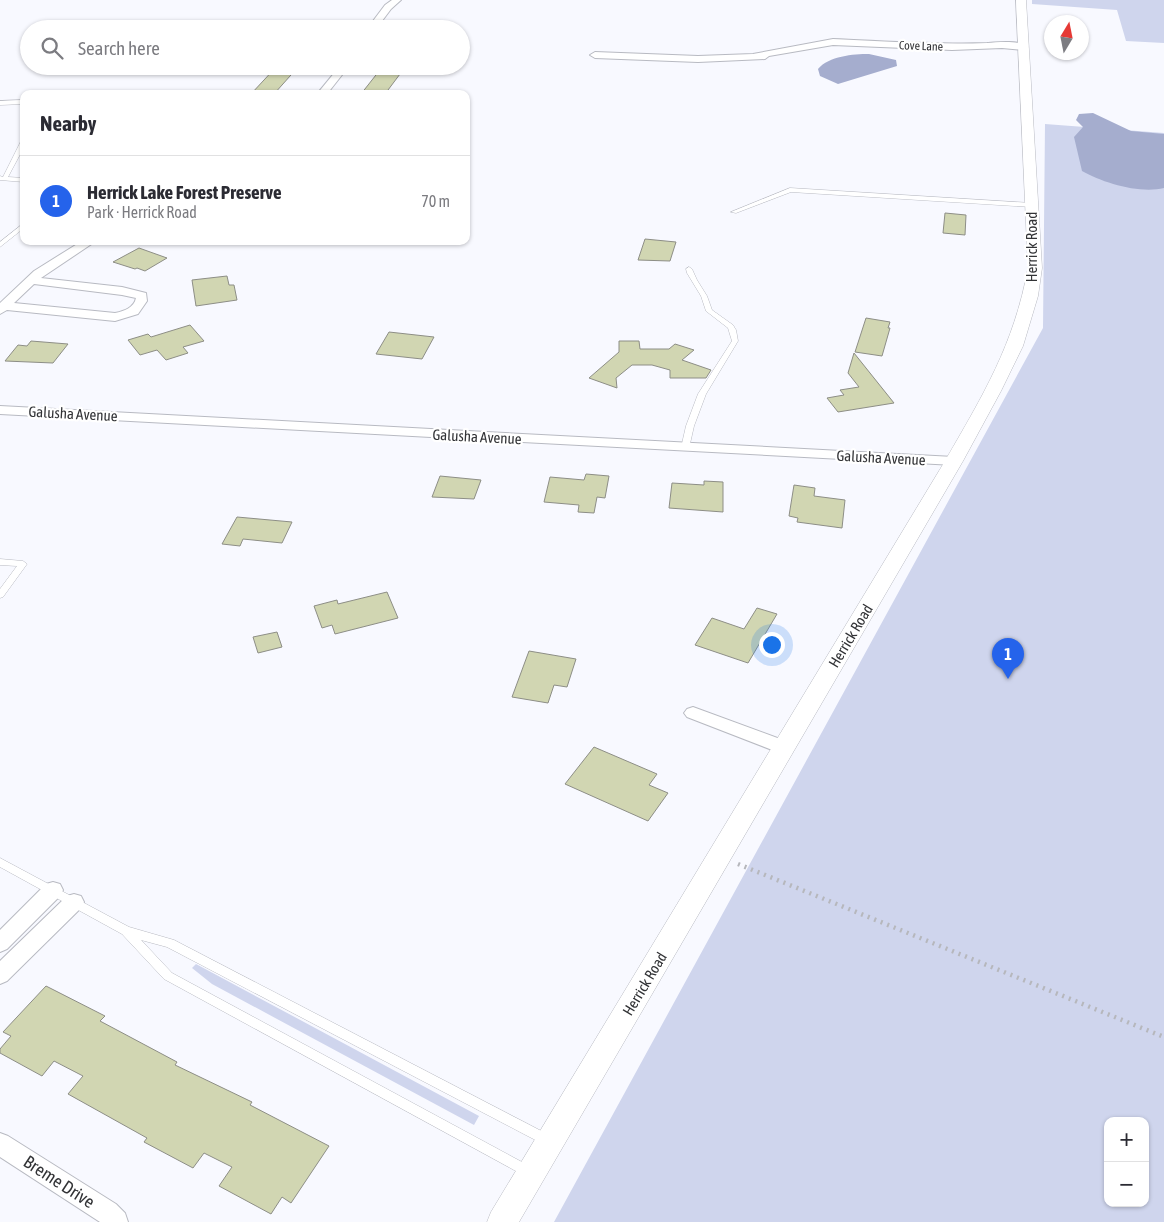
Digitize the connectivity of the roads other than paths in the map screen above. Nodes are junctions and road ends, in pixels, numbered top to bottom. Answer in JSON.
{"nodes":[{"id":1,"x":397,"y":0,"type":"edge"},
{"id":2,"x":1021,"y":0,"type":"edge"},
{"id":3,"x":378,"y":20,"type":"edge"},
{"id":4,"x":1024,"y":47,"type":"junction"},
{"id":5,"x":595,"y":55,"type":"dead end"},
{"id":6,"x":338,"y":75,"type":"edge"},
{"id":7,"x":325,"y":90,"type":"edge"},
{"id":8,"x":20,"y":102,"type":"edge"},
{"id":9,"x":0,"y":103,"type":"edge"},
{"id":10,"x":20,"y":148,"type":"edge"},
{"id":11,"x":2,"y":178,"type":"edge"},
{"id":12,"x":20,"y":180,"type":"edge"},
{"id":13,"x":1032,"y":205,"type":"junction"},
{"id":14,"x":734,"y":212,"type":"dead end"},
{"id":15,"x":20,"y":228,"type":"edge"},
{"id":16,"x":0,"y":244,"type":"edge"},
{"id":17,"x":83,"y":245,"type":"edge"},
{"id":18,"x":689,"y":269,"type":"dead end"},
{"id":19,"x":31,"y":280,"type":"junction"},
{"id":20,"x":2,"y":308,"type":"edge"},
{"id":21,"x":0,"y":410,"type":"edge"},
{"id":22,"x":685,"y":448,"type":"junction"},
{"id":23,"x":954,"y":461,"type":"junction"},
{"id":24,"x":0,"y":562,"type":"edge"},
{"id":25,"x":0,"y":595,"type":"edge"},
{"id":26,"x":692,"y":713,"type":"dead end"},
{"id":27,"x":785,"y":748,"type":"junction"},
{"id":28,"x":0,"y":862,"type":"edge"},
{"id":29,"x":53,"y":890,"type":"junction"},
{"id":30,"x":74,"y":902,"type":"junction"},
{"id":31,"x":126,"y":931,"type":"junction"},
{"id":32,"x":0,"y":943,"type":"edge"},
{"id":33,"x":0,"y":975,"type":"edge"},
{"id":34,"x":550,"y":1142,"type":"junction"},
{"id":35,"x":0,"y":1144,"type":"edge"},
{"id":36,"x":531,"y":1174,"type":"junction"},
{"id":37,"x":116,"y":1222,"type":"edge"},
{"id":38,"x":502,"y":1222,"type":"edge"}],
"edges":[{"from":1,"to":3,"type":"street"},
{"from":2,"to":4,"type":"street","name":"Herrick Road"},
{"from":4,"to":5,"type":"street","name":"Cove Lane"},
{"from":4,"to":13,"type":"street","name":"Herrick Road"},
{"from":6,"to":7,"type":"street"},
{"from":8,"to":9,"type":"lane"},
{"from":10,"to":11,"type":"lane"},
{"from":11,"to":12,"type":"lane"},
{"from":13,"to":14,"type":"lane"},
{"from":13,"to":23,"type":"street","name":"Herrick Road"},
{"from":15,"to":16,"type":"lane"},
{"from":17,"to":19,"type":"street"},
{"from":18,"to":22,"type":"lane"},
{"from":19,"to":20,"type":"street"},
{"from":19,"to":20,"type":"street"},
{"from":21,"to":22,"type":"street","name":"Galusha Avenue"},
{"from":22,"to":23,"type":"street","name":"Galusha Avenue"},
{"from":23,"to":27,"type":"street","name":"Herrick Road"},
{"from":24,"to":25,"type":"lane"},
{"from":26,"to":27,"type":"street"},
{"from":27,"to":34,"type":"street","name":"Herrick Road"},
{"from":28,"to":29,"type":"lane"},
{"from":29,"to":30,"type":"lane"},
{"from":29,"to":32,"type":"street"},
{"from":30,"to":31,"type":"lane"},
{"from":30,"to":33,"type":"street"},
{"from":31,"to":34,"type":"lane"},
{"from":31,"to":36,"type":"lane"},
{"from":34,"to":36,"type":"street","name":"Herrick Road"},
{"from":35,"to":37,"type":"street","name":"Breme Drive"},
{"from":36,"to":38,"type":"street","name":"Herrick Road"}]}
